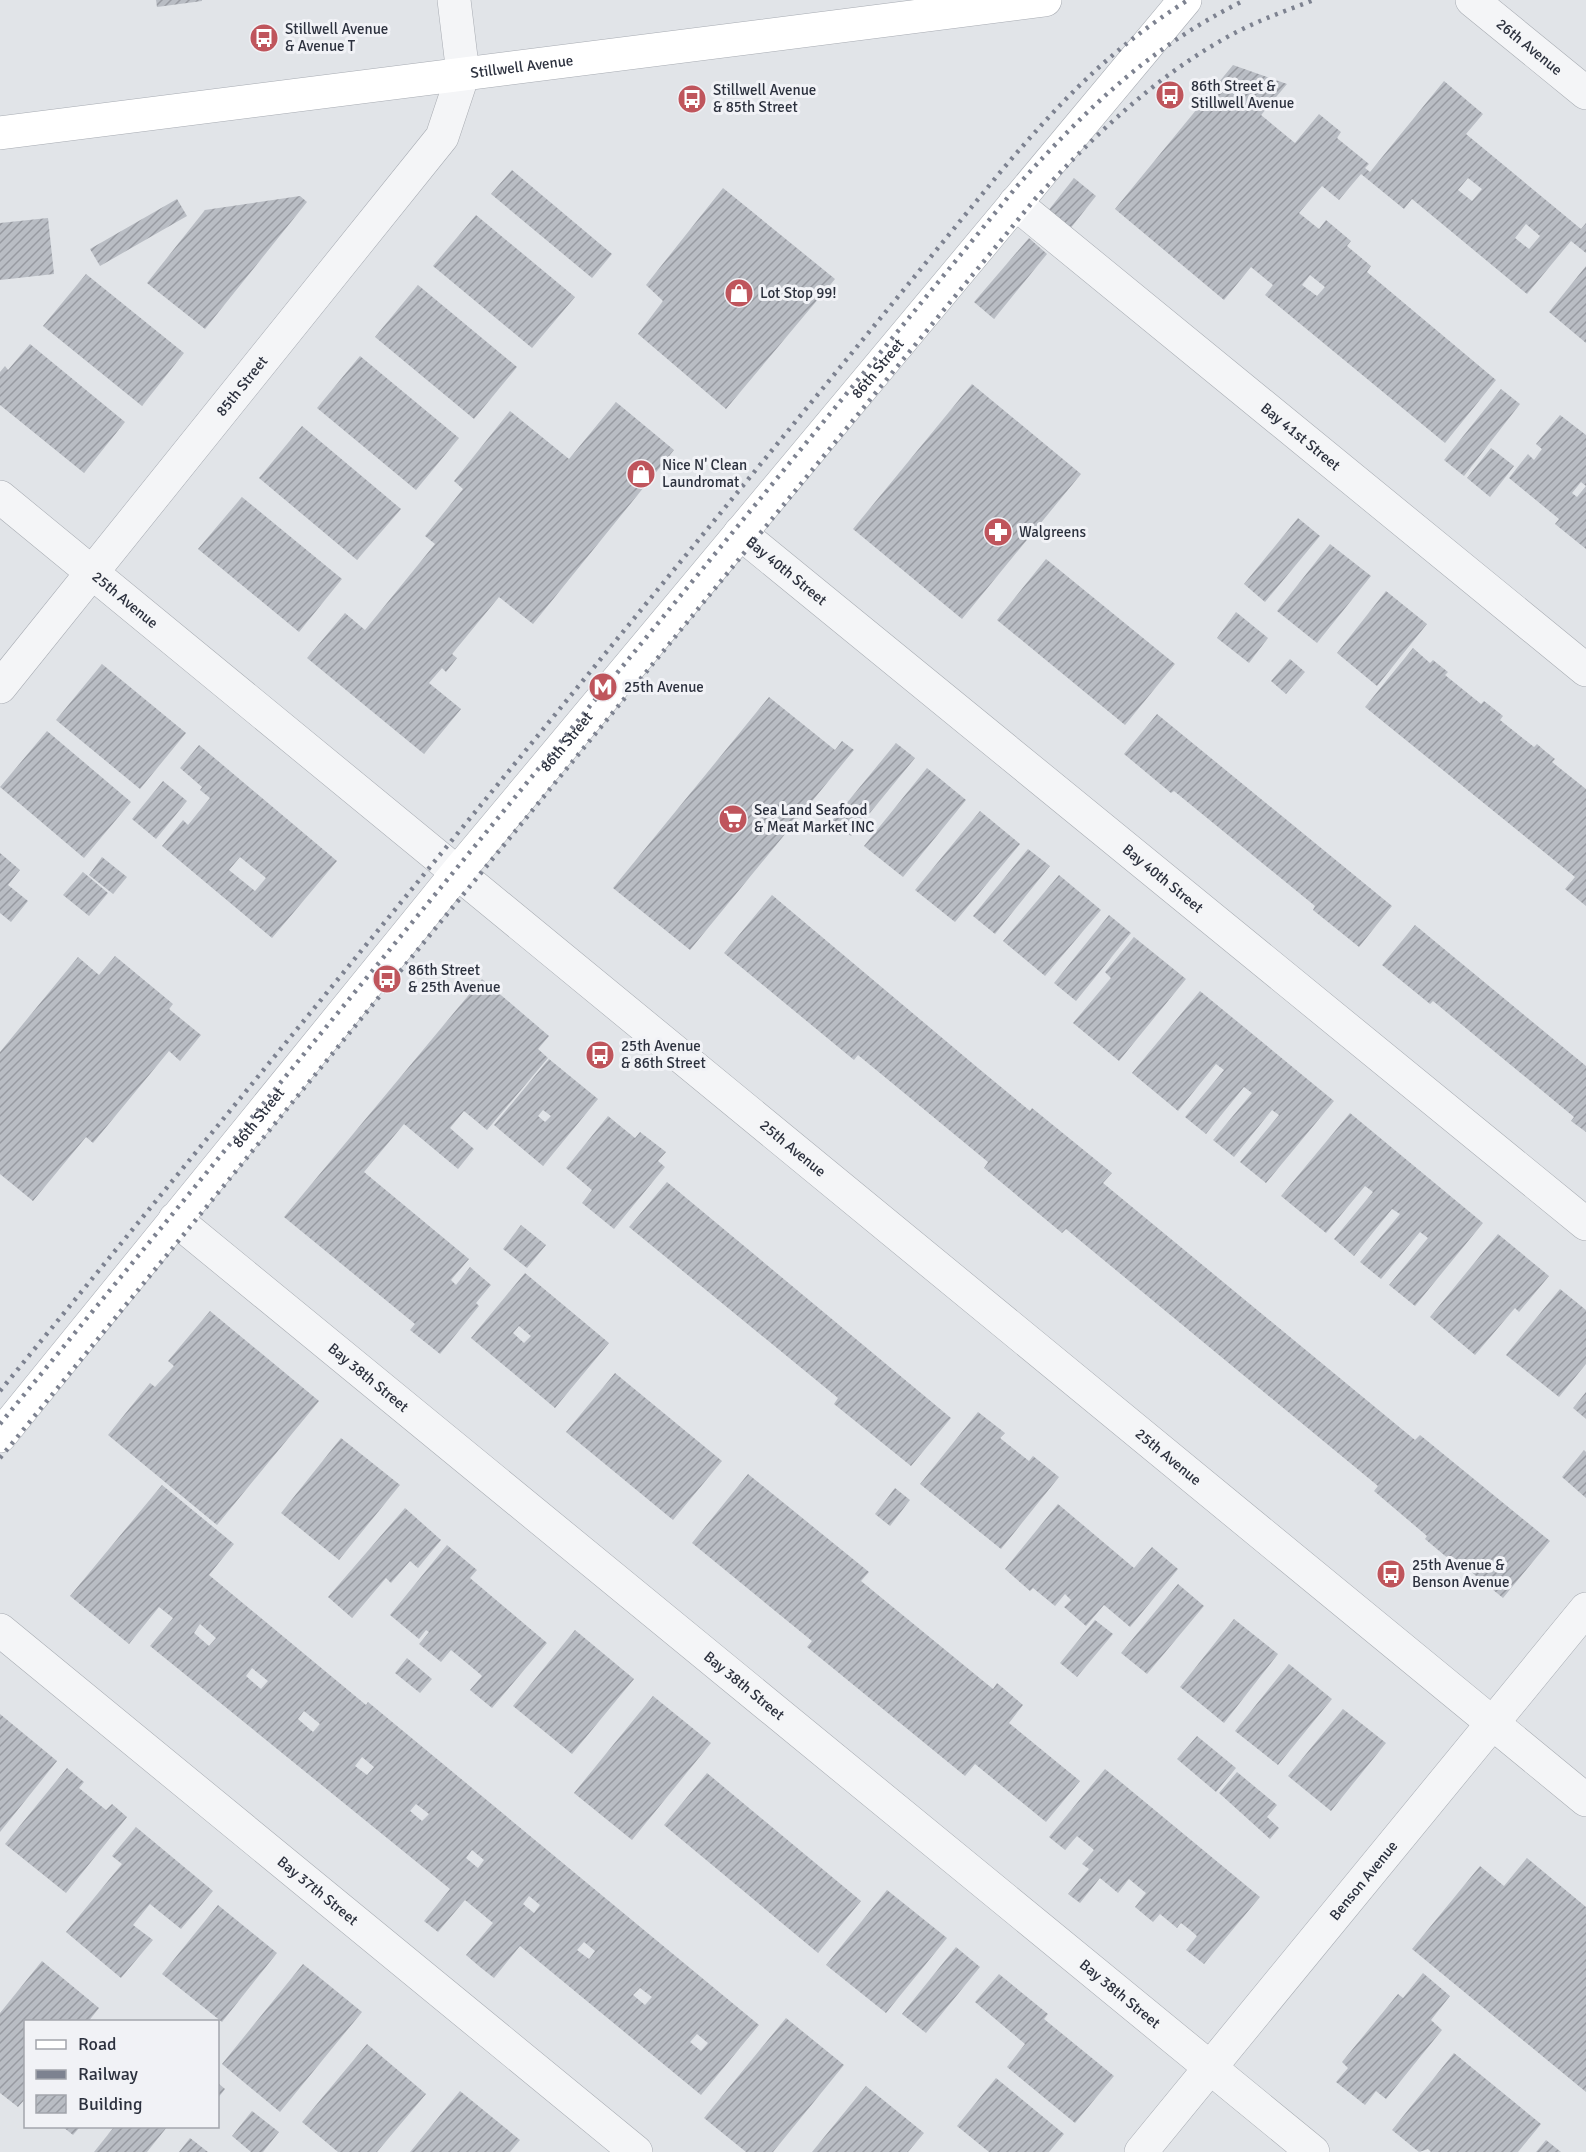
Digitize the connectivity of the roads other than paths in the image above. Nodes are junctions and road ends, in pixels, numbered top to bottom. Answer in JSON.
{"nodes":[{"id":1,"x":454,"y":0,"type":"edge"},
{"id":2,"x":1045,"y":0,"type":"edge"},
{"id":3,"x":1185,"y":0,"type":"edge"},
{"id":4,"x":1472,"y":0,"type":"edge"},
{"id":5,"x":463,"y":74,"type":"junction"},
{"id":6,"x":1586,"y":93,"type":"edge"},
{"id":7,"x":0,"y":133,"type":"edge"},
{"id":8,"x":1015,"y":203,"type":"junction"},
{"id":9,"x":0,"y":497,"type":"edge"},
{"id":10,"x":740,"y":533,"type":"junction"},
{"id":11,"x":93,"y":574,"type":"junction"},
{"id":12,"x":1586,"y":670,"type":"edge"},
{"id":13,"x":0,"y":687,"type":"edge"},
{"id":14,"x":457,"y":873,"type":"junction"},
{"id":15,"x":176,"y":1219,"type":"junction"},
{"id":16,"x":1586,"y":1224,"type":"edge"},
{"id":17,"x":0,"y":1436,"type":"edge"},
{"id":18,"x":1586,"y":1609,"type":"edge"},
{"id":19,"x":0,"y":1630,"type":"edge"},
{"id":20,"x":1492,"y":1724,"type":"junction"},
{"id":21,"x":1586,"y":1800,"type":"edge"},
{"id":22,"x":1210,"y":2068,"type":"junction"},
{"id":23,"x":636,"y":2152,"type":"edge"},
{"id":24,"x":1141,"y":2152,"type":"edge"},
{"id":25,"x":1313,"y":2152,"type":"edge"}],
"edges":[{"from":1,"to":5,"type":"street"},
{"from":2,"to":5,"type":"main road","name":"Stillwell Avenue"},
{"from":3,"to":8,"type":"main road","name":"86th Street"},
{"from":4,"to":6,"type":"street","name":"26th Avenue"},
{"from":5,"to":7,"type":"main road","name":"Stillwell Avenue"},
{"from":5,"to":11,"type":"street","name":"85th Street"},
{"from":8,"to":10,"type":"main road","name":"86th Street"},
{"from":8,"to":12,"type":"street","name":"Bay 41st Street"},
{"from":9,"to":11,"type":"street","name":"25th Avenue"},
{"from":10,"to":14,"type":"main road","name":"86th Street"},
{"from":10,"to":16,"type":"street","name":"Bay 40th Street"},
{"from":11,"to":13,"type":"street","name":"85th Street"},
{"from":11,"to":14,"type":"street","name":"25th Avenue"},
{"from":14,"to":15,"type":"main road","name":"86th Street"},
{"from":14,"to":20,"type":"street","name":"25th Avenue"},
{"from":15,"to":17,"type":"main road","name":"86th Street"},
{"from":15,"to":22,"type":"street","name":"Bay 38th Street"},
{"from":18,"to":20,"type":"street","name":"Benson Avenue"},
{"from":19,"to":23,"type":"street","name":"Bay 37th Street"},
{"from":20,"to":21,"type":"street","name":"25th Avenue"},
{"from":20,"to":22,"type":"street","name":"Benson Avenue"},
{"from":22,"to":24,"type":"street","name":"Benson Avenue"},
{"from":22,"to":25,"type":"street","name":"Bay 38th Street"}]}
